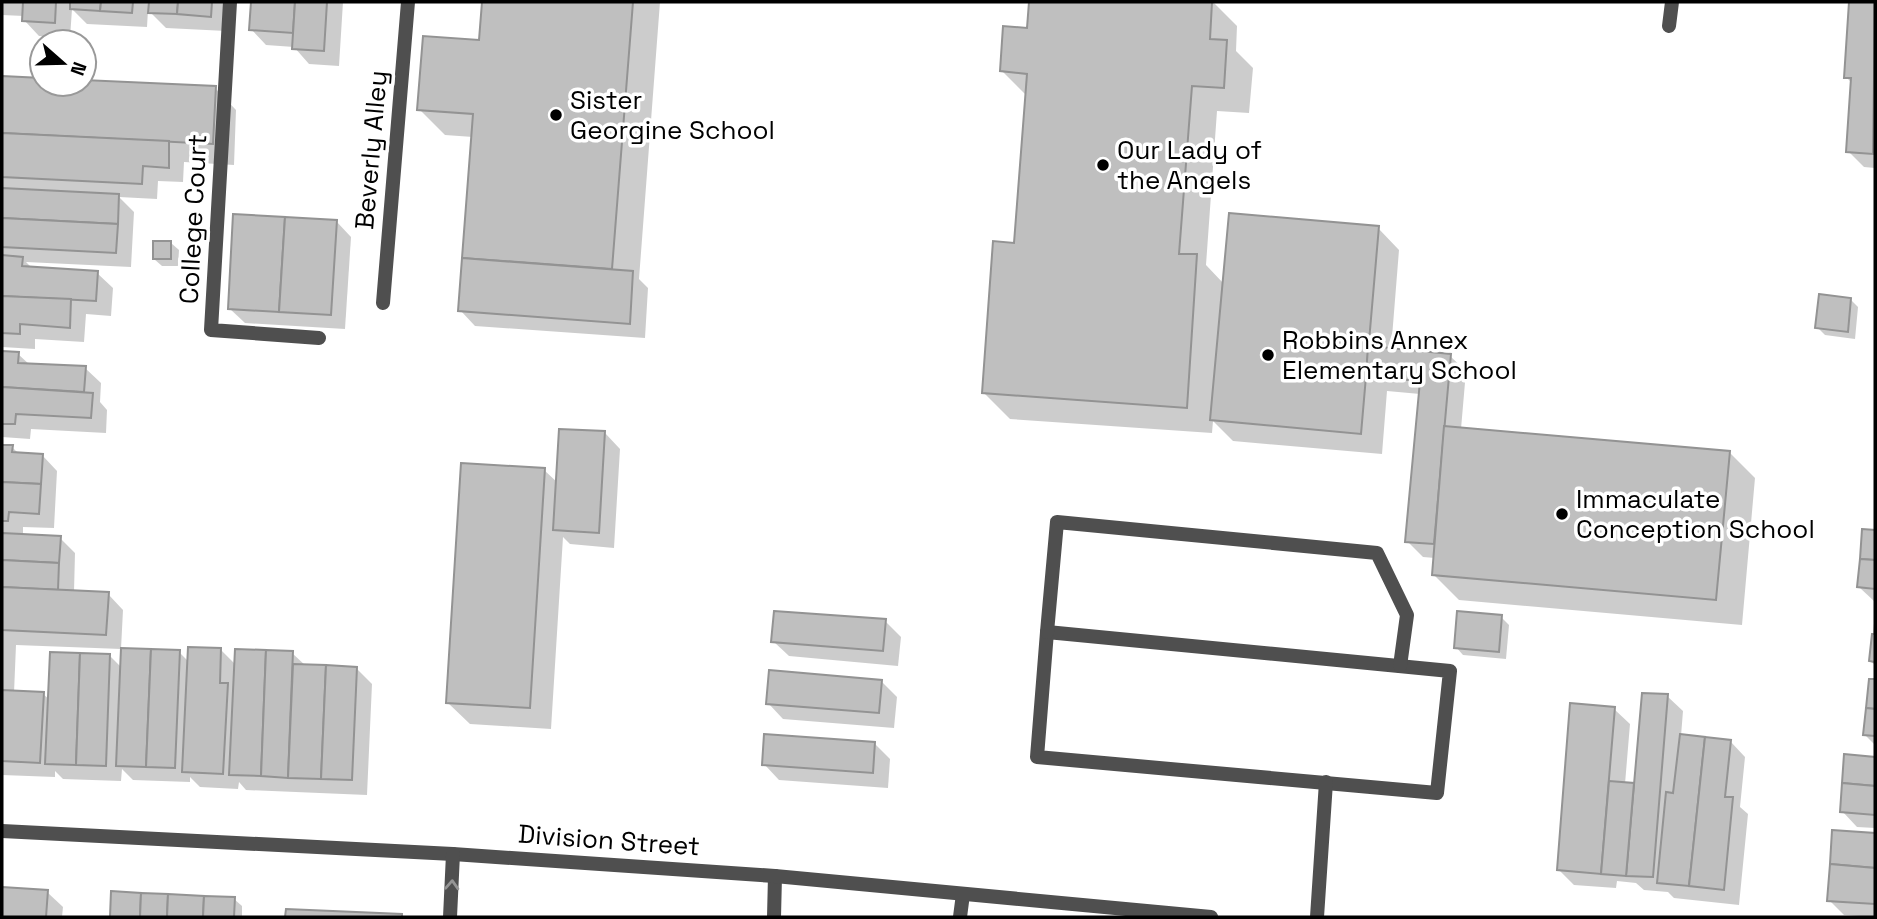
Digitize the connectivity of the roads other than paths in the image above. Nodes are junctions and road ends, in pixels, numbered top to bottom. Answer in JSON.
{"nodes":[{"id":1,"x":230,"y":2,"type":"edge"},
{"id":2,"x":408,"y":2,"type":"edge"},
{"id":3,"x":1672,"y":2,"type":"edge"},
{"id":4,"x":1670,"y":26,"type":"dead end"},
{"id":5,"x":383,"y":303,"type":"dead end"},
{"id":6,"x":319,"y":338,"type":"dead end"},
{"id":7,"x":1047,"y":632,"type":"junction"},
{"id":8,"x":1400,"y":666,"type":"junction"},
{"id":9,"x":1326,"y":782,"type":"junction"},
{"id":10,"x":2,"y":831,"type":"edge"},
{"id":11,"x":453,"y":854,"type":"junction"},
{"id":12,"x":775,"y":876,"type":"junction"},
{"id":13,"x":962,"y":894,"type":"junction"},
{"id":14,"x":450,"y":917,"type":"edge"},
{"id":15,"x":774,"y":917,"type":"edge"},
{"id":16,"x":960,"y":917,"type":"edge"},
{"id":17,"x":1211,"y":917,"type":"edge"},
{"id":18,"x":1317,"y":917,"type":"edge"}],
"edges":[{"from":1,"to":6,"type":"street","name":"College Court"},
{"from":2,"to":5,"type":"street","name":"Beverly Alley"},
{"from":3,"to":4,"type":"street"},
{"from":7,"to":8,"type":"street"},
{"from":7,"to":8,"type":"street"},
{"from":7,"to":9,"type":"street"},
{"from":8,"to":9,"type":"street"},
{"from":9,"to":18,"type":"street"},
{"from":10,"to":11,"type":"street","name":"Division Street"},
{"from":11,"to":12,"type":"street","name":"Division Street"},
{"from":14,"to":11,"type":"street","one_way":true},
{"from":12,"to":13,"type":"street","name":"Division Street"},
{"from":12,"to":15,"type":"street"},
{"from":13,"to":16,"type":"street"},
{"from":13,"to":17,"type":"street","name":"Division Street"}]}
